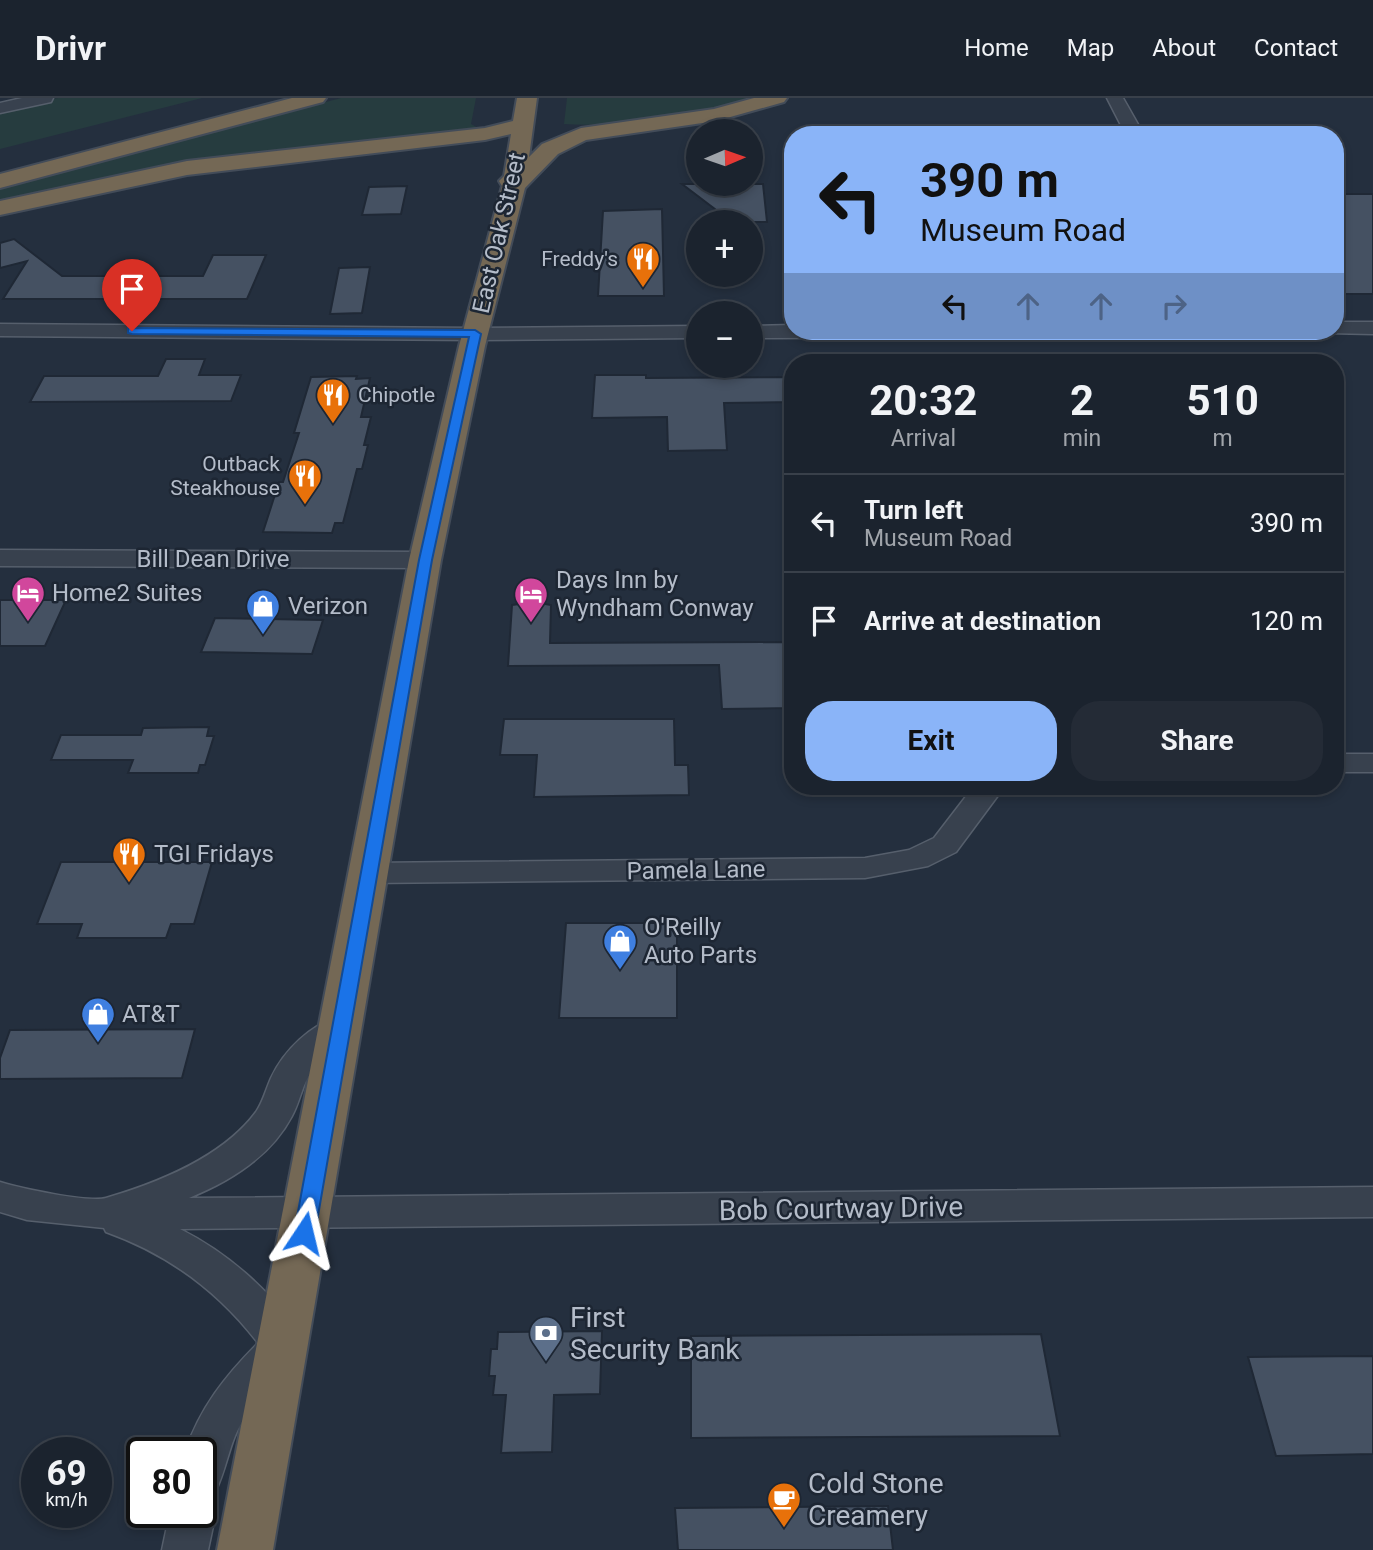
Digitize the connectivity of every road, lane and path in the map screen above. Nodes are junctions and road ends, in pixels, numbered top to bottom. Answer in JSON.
{"nodes":[{"id":1,"x":8,"y":98,"type":"edge"},
{"id":2,"x":45,"y":98,"type":"edge"},
{"id":3,"x":316,"y":98,"type":"edge"},
{"id":4,"x":777,"y":98,"type":"edge"},
{"id":5,"x":1115,"y":98,"type":"edge"},
{"id":6,"x":0,"y":100,"type":"edge"},
{"id":7,"x":0,"y":108,"type":"edge"},
{"id":8,"x":524,"y":113,"type":"edge"},
{"id":9,"x":1130,"y":126,"type":"edge"},
{"id":10,"x":606,"y":129,"type":"junction"},
{"id":11,"x":333,"y":151,"type":"junction"},
{"id":12,"x":501,"y":169,"type":"junction"},
{"id":13,"x":0,"y":181,"type":"edge"},
{"id":14,"x":0,"y":208,"type":"edge"},
{"id":15,"x":1344,"y":328,"type":"edge"},
{"id":16,"x":1373,"y":328,"type":"edge"},
{"id":17,"x":0,"y":330,"type":"edge"},
{"id":18,"x":686,"y":332,"type":"edge"},
{"id":19,"x":763,"y":332,"type":"edge"},
{"id":20,"x":784,"y":332,"type":"edge"},
{"id":21,"x":475,"y":334,"type":"junction"},
{"id":22,"x":0,"y":558,"type":"edge"},
{"id":23,"x":425,"y":560,"type":"junction"},
{"id":24,"x":1344,"y":763,"type":"edge"},
{"id":25,"x":1373,"y":763,"type":"edge"},
{"id":26,"x":983,"y":795,"type":"edge"},
{"id":27,"x":368,"y":873,"type":"junction"},
{"id":28,"x":341,"y":1028,"type":"junction"},
{"id":29,"x":0,"y":1197,"type":"edge"},
{"id":30,"x":1373,"y":1202,"type":"edge"},
{"id":31,"x":94,"y":1213,"type":"junction"},
{"id":32,"x":308,"y":1214,"type":"junction"},
{"id":33,"x":283,"y":1345,"type":"junction"},
{"id":34,"x":211,"y":1437,"type":"edge"},
{"id":35,"x":190,"y":1528,"type":"edge"},
{"id":36,"x":185,"y":1550,"type":"edge"},
{"id":37,"x":245,"y":1550,"type":"edge"}],
"edges":[{"from":1,"to":6,"type":"street"},
{"from":2,"to":7,"type":"street"},
{"from":3,"to":13,"type":"highway"},
{"from":4,"to":10,"type":"highway"},
{"from":5,"to":9,"type":"street"},
{"from":8,"to":10,"type":"highway"},
{"from":8,"to":11,"type":"highway"},
{"from":8,"to":12,"type":"highway","name":"East Oak Street"},
{"from":10,"to":12,"type":"highway"},
{"from":11,"to":12,"type":"highway"},
{"from":11,"to":14,"type":"highway"},
{"from":12,"to":21,"type":"highway","name":"East Oak Street"},
{"from":15,"to":16,"type":"street"},
{"from":17,"to":21,"type":"street"},
{"from":18,"to":21,"type":"street"},
{"from":19,"to":20,"type":"street"},
{"from":21,"to":23,"type":"highway","name":"East Oak Street"},
{"from":22,"to":23,"type":"street","name":"Bill Dean Drive"},
{"from":23,"to":27,"type":"highway","name":"East Oak Street"},
{"from":24,"to":25,"type":"street"},
{"from":26,"to":27,"type":"street","name":"Pamela Lane"},
{"from":27,"to":28,"type":"highway","name":"East Oak Street"},
{"from":28,"to":31,"type":"street"},
{"from":28,"to":32,"type":"highway","name":"East Oak Street"},
{"from":29,"to":31,"type":"street"},
{"from":30,"to":32,"type":"street","name":"Bob Courtway Drive"},
{"from":31,"to":32,"type":"street","name":"Bob Courtway Drive"},
{"from":31,"to":33,"type":"street"},
{"from":32,"to":33,"type":"highway","name":"East Oak Street"},
{"from":33,"to":34,"type":"street"},
{"from":33,"to":37,"type":"highway","name":"East Oak Street"},
{"from":35,"to":36,"type":"street"}]}
